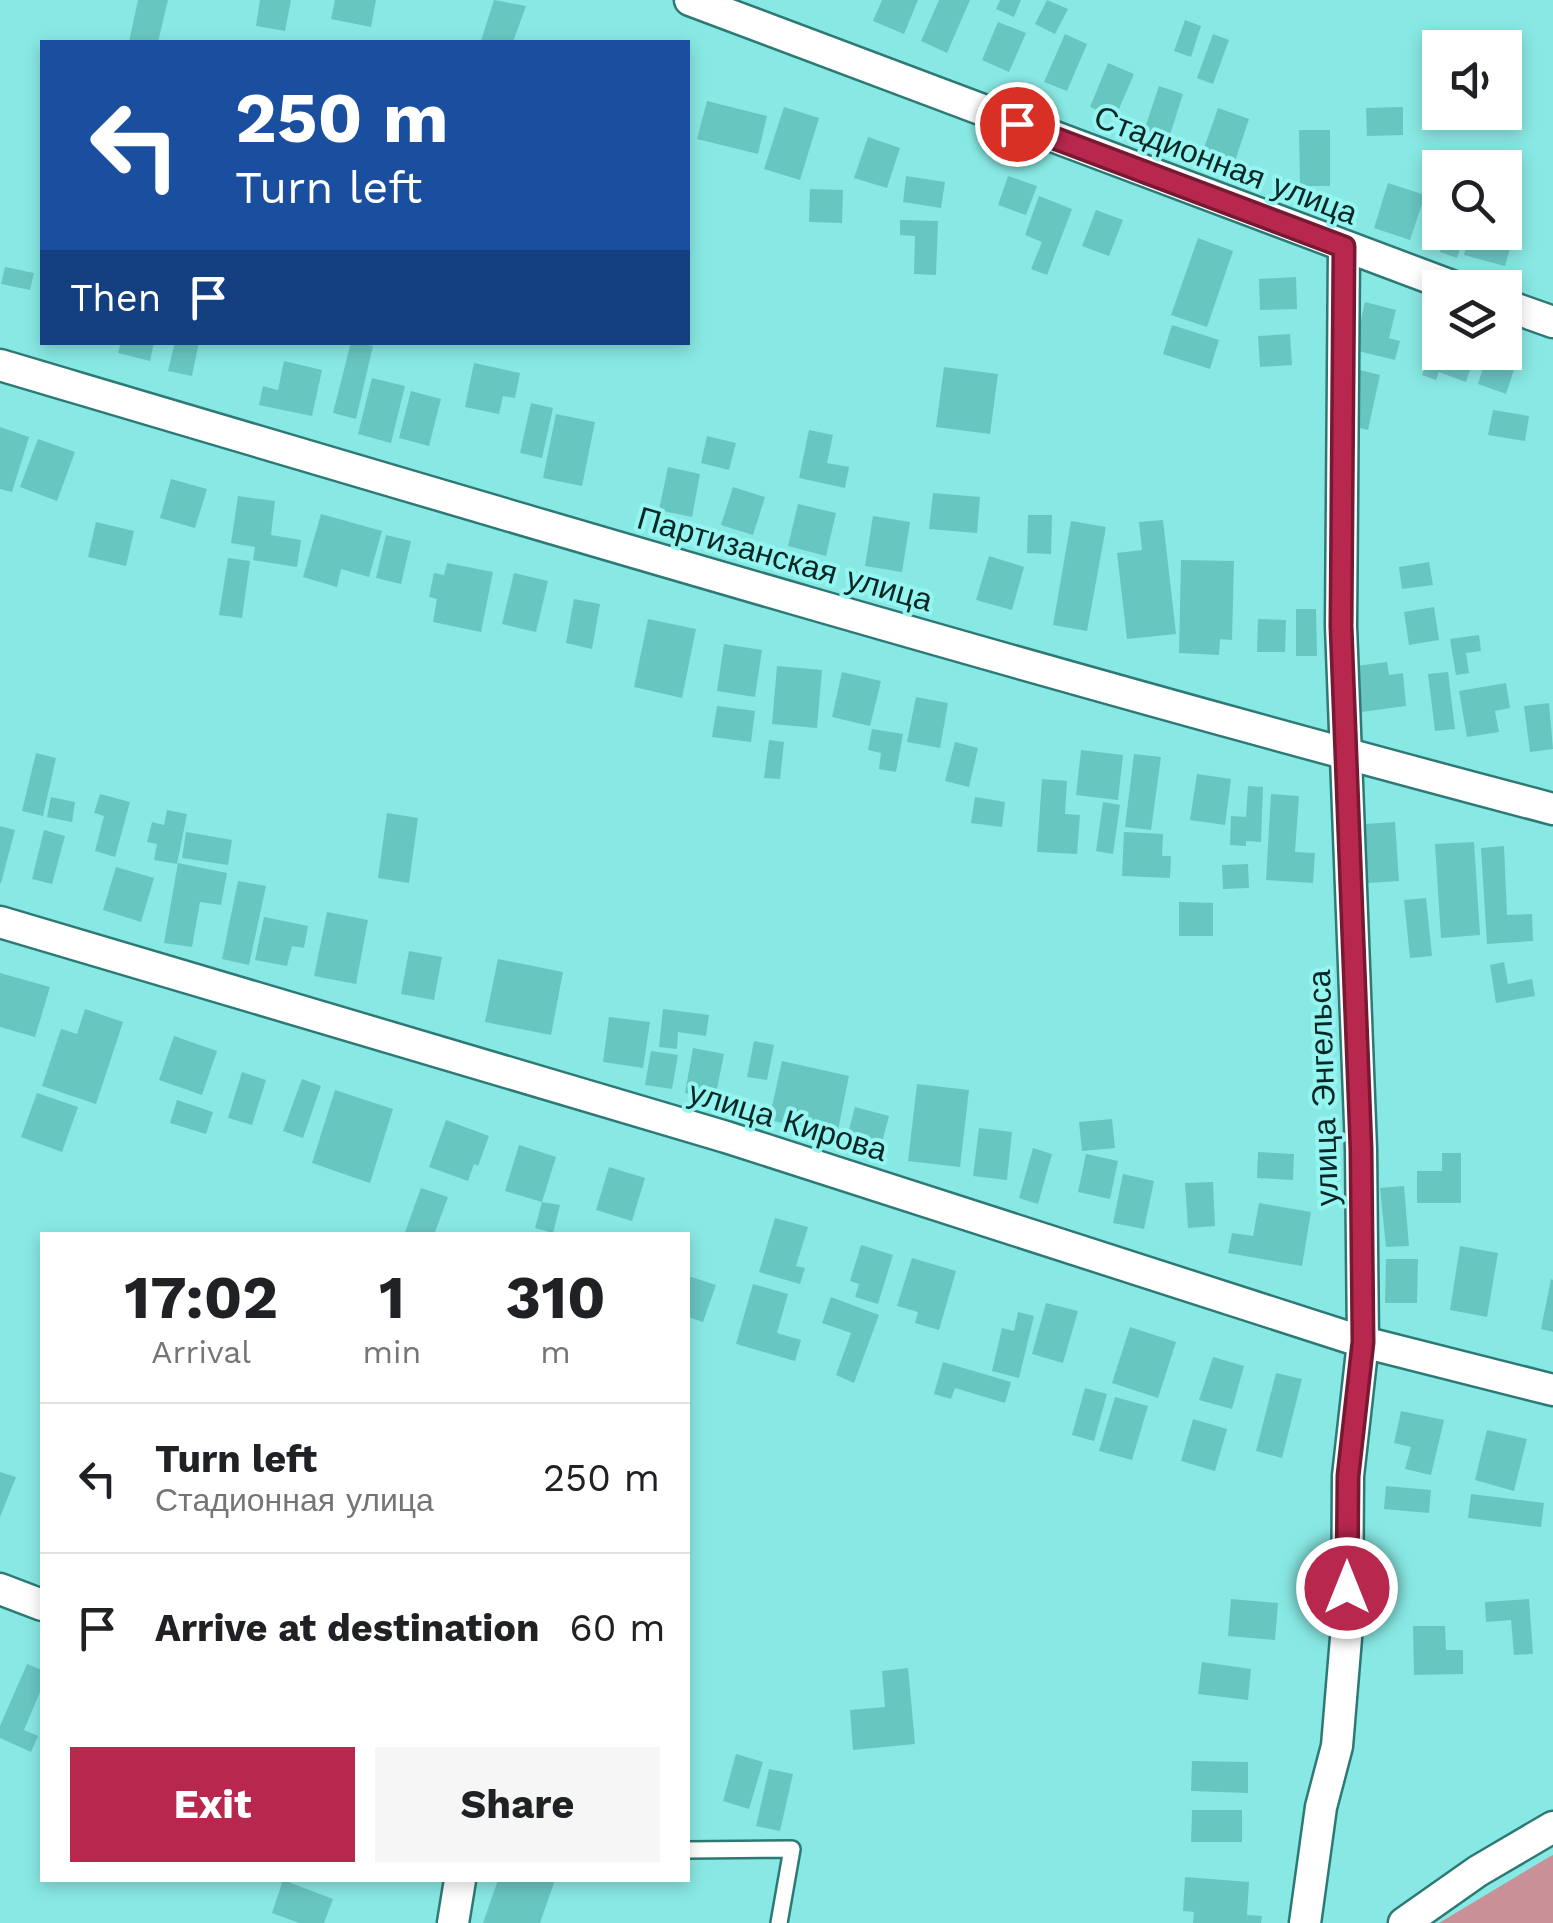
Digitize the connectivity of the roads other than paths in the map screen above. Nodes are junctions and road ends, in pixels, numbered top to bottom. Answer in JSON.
{"nodes":[{"id":1,"x":690,"y":0,"type":"edge"},
{"id":2,"x":1344,"y":247,"type":"junction"},
{"id":3,"x":1422,"y":275,"type":"edge"},
{"id":4,"x":1522,"y":311,"type":"edge"},
{"id":5,"x":1553,"y":322,"type":"edge"},
{"id":6,"x":0,"y":366,"type":"edge"},
{"id":7,"x":1345,"y":754,"type":"junction"},
{"id":8,"x":1553,"y":809,"type":"edge"},
{"id":9,"x":0,"y":922,"type":"edge"},
{"id":10,"x":1363,"y":1342,"type":"junction"},
{"id":11,"x":1553,"y":1390,"type":"edge"},
{"id":12,"x":0,"y":1588,"type":"edge"},
{"id":13,"x":40,"y":1603,"type":"edge"},
{"id":14,"x":1553,"y":1827,"type":"edge"},
{"id":15,"x":690,"y":1850,"type":"edge"},
{"id":16,"x":460,"y":1882,"type":"edge"},
{"id":17,"x":453,"y":1923,"type":"edge"},
{"id":18,"x":779,"y":1923,"type":"edge"},
{"id":19,"x":1305,"y":1923,"type":"edge"},
{"id":20,"x":1404,"y":1923,"type":"edge"}],
"edges":[{"from":1,"to":2,"type":"street","name":"Стадионная улица"},
{"from":2,"to":3,"type":"street","name":"Стадионная улица"},
{"from":2,"to":7,"type":"street","name":"улица Энгельса"},
{"from":4,"to":5,"type":"street"},
{"from":6,"to":7,"type":"street","name":"Партизанская улица"},
{"from":7,"to":8,"type":"street","name":"Партизанская улица"},
{"from":7,"to":10,"type":"street","name":"улица Энгельса"},
{"from":9,"to":10,"type":"street","name":"улица Кирова"},
{"from":10,"to":11,"type":"street","name":"улица Кирова"},
{"from":10,"to":19,"type":"street","name":"улица Энгельса"},
{"from":12,"to":13,"type":"street"},
{"from":14,"to":20,"type":"street"},
{"from":15,"to":18,"type":"lane"},
{"from":16,"to":17,"type":"street"}]}
